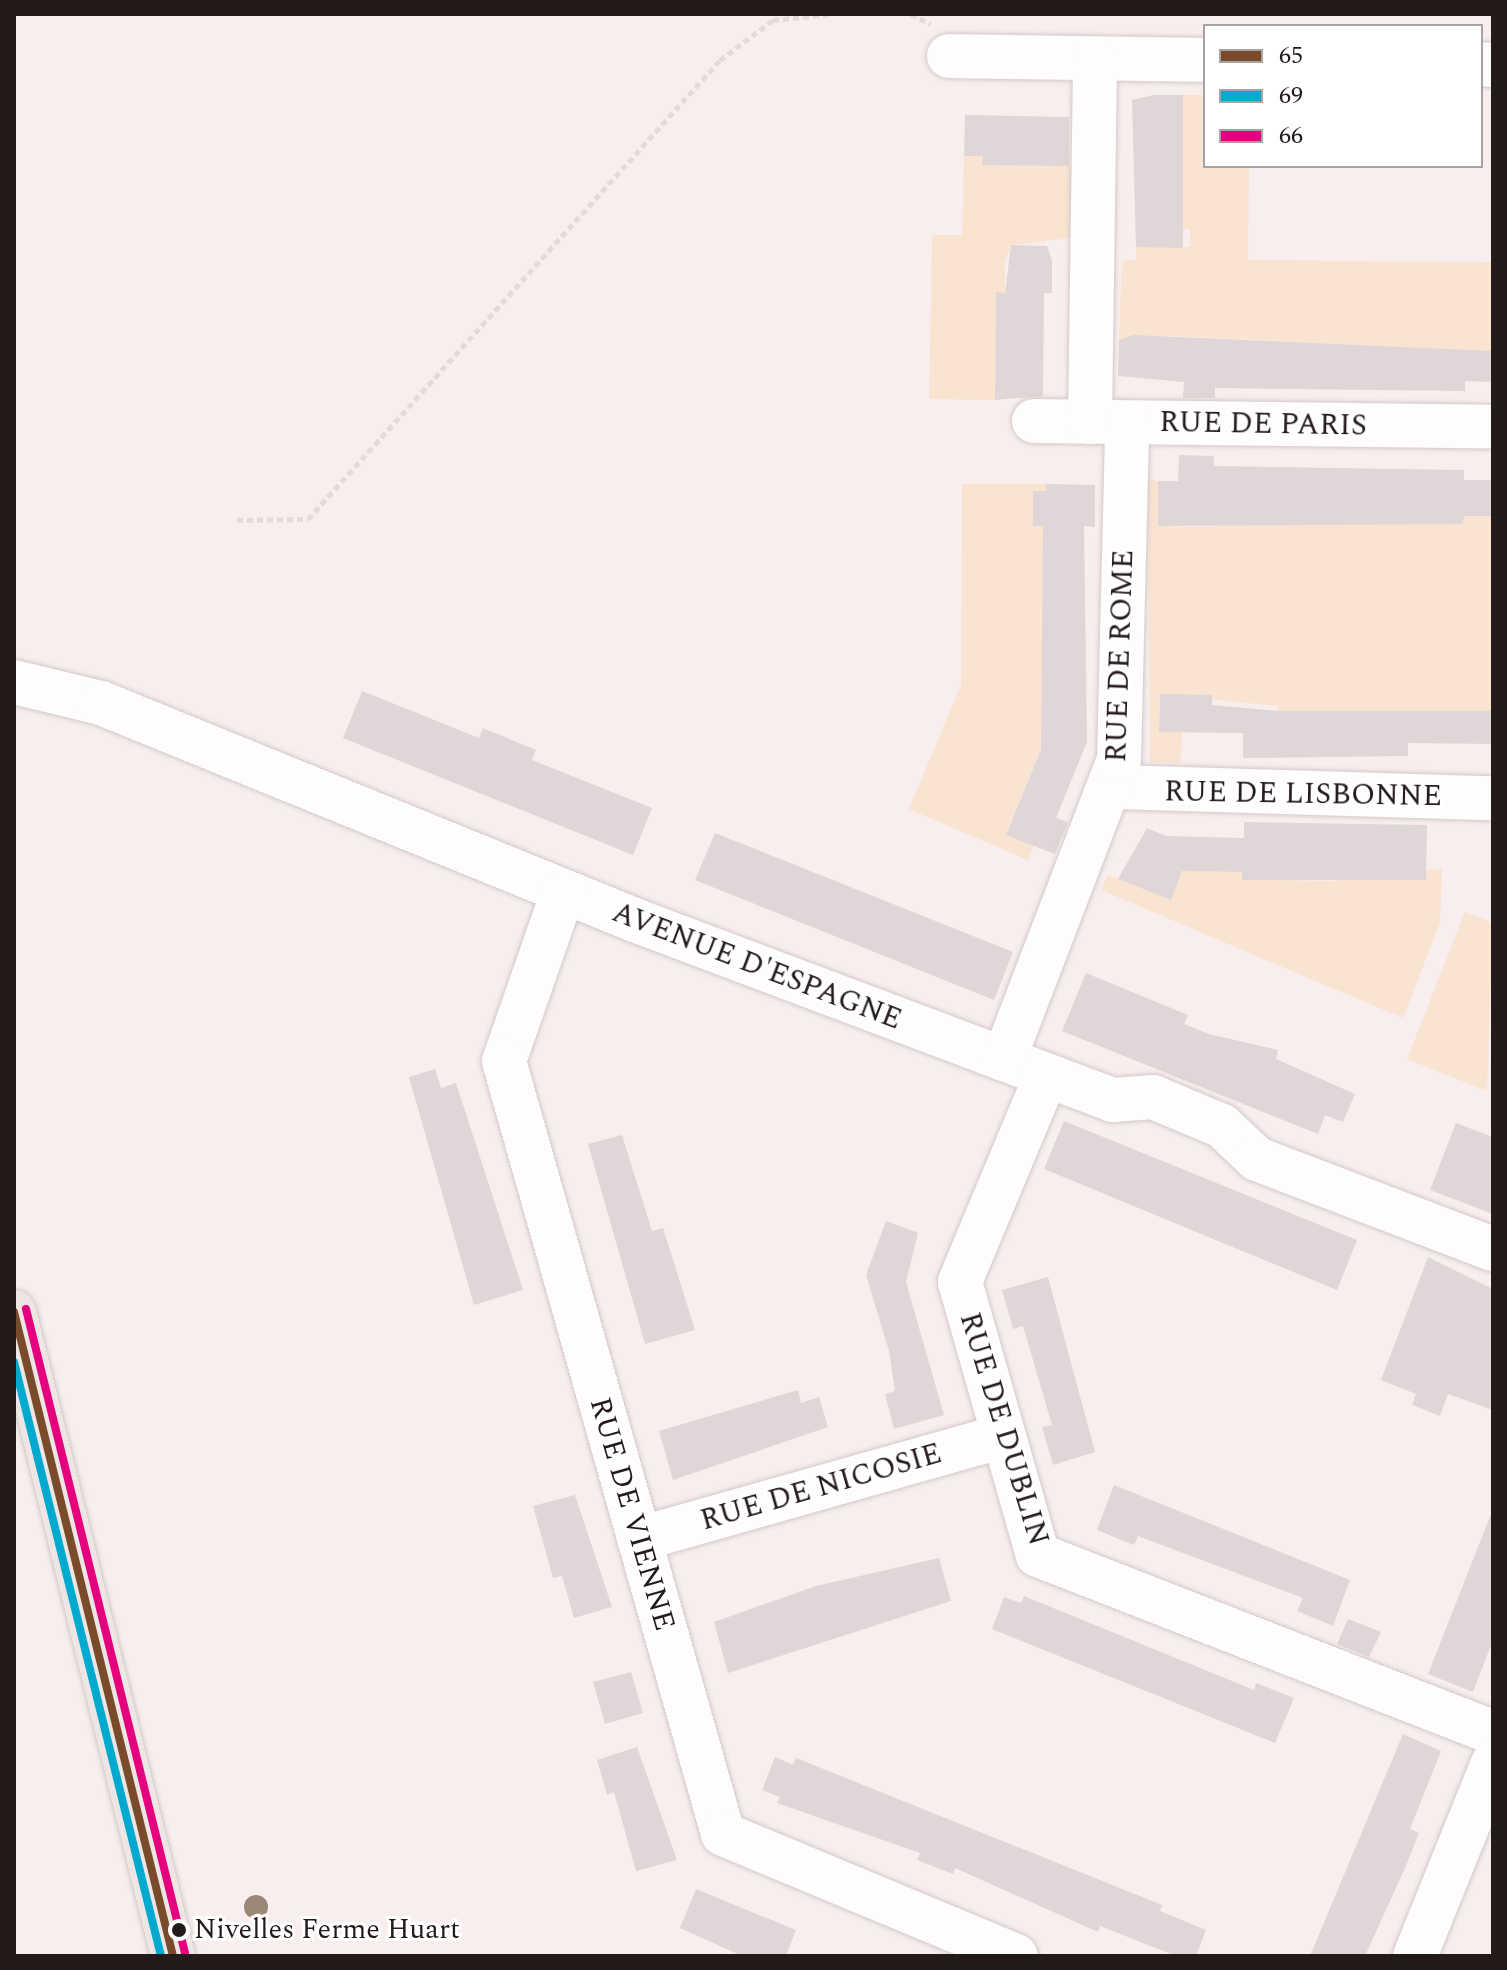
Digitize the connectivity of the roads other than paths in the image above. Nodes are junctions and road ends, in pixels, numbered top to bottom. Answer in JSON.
{"nodes":[{"id":1,"x":949,"y":56,"type":"dead end"},
{"id":2,"x":1095,"y":59,"type":"junction"},
{"id":3,"x":1203,"y":60,"type":"edge"},
{"id":4,"x":1034,"y":421,"type":"dead end"},
{"id":5,"x":1108,"y":422,"type":"junction"},
{"id":6,"x":1493,"y":427,"type":"edge"},
{"id":7,"x":14,"y":682,"type":"edge"},
{"id":8,"x":1114,"y":787,"type":"junction"},
{"id":9,"x":1493,"y":798,"type":"edge"},
{"id":10,"x":563,"y":892,"type":"junction"},
{"id":11,"x":1004,"y":1059,"type":"junction"},
{"id":12,"x":1046,"y":1076,"type":"junction"},
{"id":13,"x":1493,"y":1249,"type":"edge"},
{"id":14,"x":14,"y":1312,"type":"edge"},
{"id":15,"x":1003,"y":1436,"type":"junction"},
{"id":16,"x":639,"y":1539,"type":"junction"},
{"id":17,"x":1493,"y":1732,"type":"edge"},
{"id":18,"x":1493,"y":1763,"type":"edge"},
{"id":19,"x":173,"y":1956,"type":"edge"},
{"id":20,"x":1016,"y":1956,"type":"edge"},
{"id":21,"x":1415,"y":1956,"type":"edge"}],
"edges":[{"from":1,"to":2,"type":"street"},
{"from":2,"to":3,"type":"street"},
{"from":2,"to":5,"type":"street","name":"RUE DE ROME"},
{"from":4,"to":5,"type":"street","name":"RUE DE PARIS"},
{"from":5,"to":6,"type":"street","name":"RUE DE PARIS"},
{"from":5,"to":8,"type":"street","name":"RUE DE ROME"},
{"from":7,"to":10,"type":"street","name":"AVENUE D'ESPAGNE"},
{"from":8,"to":9,"type":"street","name":"RUE DE LISBONNE"},
{"from":8,"to":11,"type":"street","name":"RUE DE ROME"},
{"from":10,"to":11,"type":"street","name":"AVENUE D'ESPAGNE"},
{"from":10,"to":16,"type":"street","name":"RUE DE VIENNE"},
{"from":11,"to":12,"type":"street","name":"AVENUE D'ESPAGNE"},
{"from":12,"to":13,"type":"street","name":"AVENUE D'ESPAGNE"},
{"from":12,"to":15,"type":"street","name":"RUE DE DUBLIN"},
{"from":14,"to":19,"type":"main road"},
{"from":15,"to":16,"type":"street","name":"RUE DE NICOSIE"},
{"from":15,"to":17,"type":"street","name":"RUE DE DUBLIN"},
{"from":16,"to":20,"type":"street","name":"RUE DE VIENNE"},
{"from":18,"to":21,"type":"street"}]}
